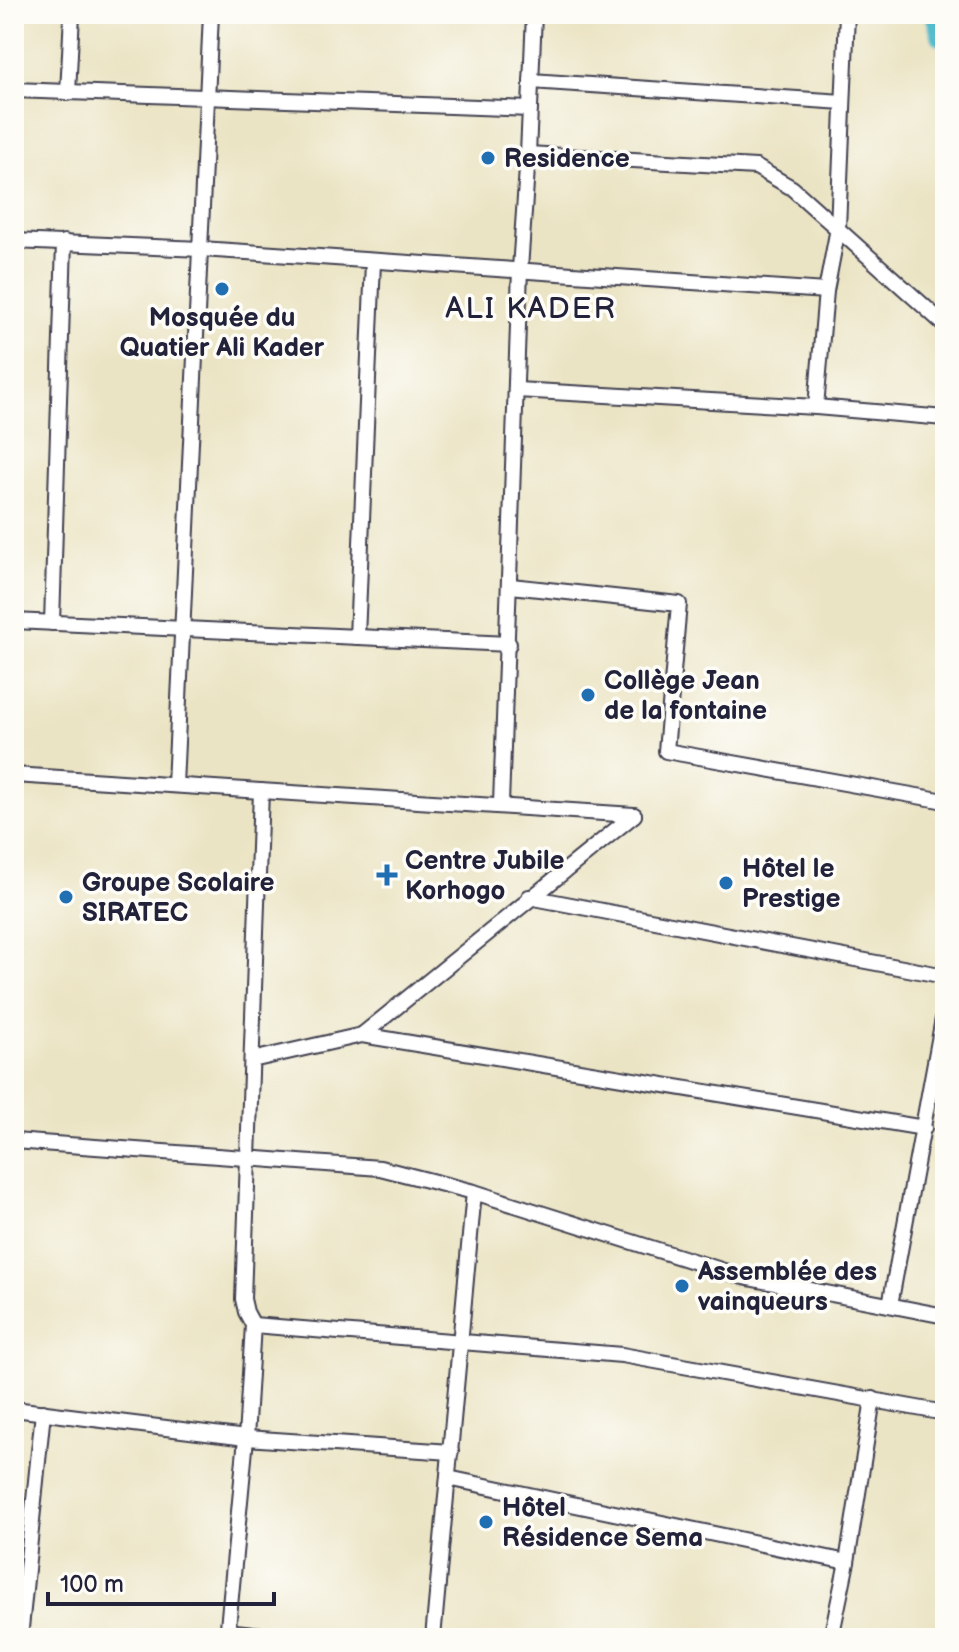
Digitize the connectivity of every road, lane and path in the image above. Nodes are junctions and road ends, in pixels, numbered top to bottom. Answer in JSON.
{"nodes":[{"id":1,"x":72,"y":14,"type":"edge"},
{"id":2,"x":211,"y":14,"type":"edge"},
{"id":3,"x":534,"y":14,"type":"edge"},
{"id":4,"x":847,"y":14,"type":"edge"},
{"id":5,"x":531,"y":81,"type":"junction"},
{"id":6,"x":14,"y":90,"type":"edge"},
{"id":7,"x":68,"y":93,"type":"junction"},
{"id":8,"x":209,"y":96,"type":"junction"},
{"id":9,"x":843,"y":102,"type":"junction"},
{"id":10,"x":530,"y":109,"type":"junction"},
{"id":11,"x":528,"y":154,"type":"junction"},
{"id":12,"x":838,"y":228,"type":"junction"},
{"id":13,"x":14,"y":241,"type":"edge"},
{"id":14,"x":64,"y":242,"type":"junction"},
{"id":15,"x":201,"y":249,"type":"junction"},
{"id":16,"x":373,"y":262,"type":"junction"},
{"id":17,"x":520,"y":269,"type":"junction"},
{"id":18,"x":826,"y":291,"type":"junction"},
{"id":19,"x":945,"y":325,"type":"edge"},
{"id":20,"x":517,"y":390,"type":"junction"},
{"id":21,"x":816,"y":407,"type":"junction"},
{"id":22,"x":945,"y":418,"type":"edge"},
{"id":23,"x":511,"y":586,"type":"junction"},
{"id":24,"x":14,"y":621,"type":"edge"},
{"id":25,"x":52,"y":623,"type":"junction"},
{"id":26,"x":183,"y":629,"type":"junction"},
{"id":27,"x":357,"y":637,"type":"junction"},
{"id":28,"x":509,"y":644,"type":"junction"},
{"id":29,"x":14,"y":775,"type":"edge"},
{"id":30,"x":175,"y":785,"type":"junction"},
{"id":31,"x":261,"y":791,"type":"junction"},
{"id":32,"x":945,"y":801,"type":"edge"},
{"id":33,"x":501,"y":804,"type":"junction"},
{"id":34,"x":529,"y":897,"type":"junction"},
{"id":35,"x":945,"y":976,"type":"edge"},
{"id":36,"x":945,"y":1008,"type":"edge"},
{"id":37,"x":362,"y":1035,"type":"junction"},
{"id":38,"x":252,"y":1060,"type":"junction"},
{"id":39,"x":924,"y":1128,"type":"junction"},
{"id":40,"x":14,"y":1141,"type":"edge"},
{"id":41,"x":249,"y":1158,"type":"junction"},
{"id":42,"x":474,"y":1192,"type":"junction"},
{"id":43,"x":890,"y":1305,"type":"junction"},
{"id":44,"x":945,"y":1316,"type":"edge"},
{"id":45,"x":253,"y":1325,"type":"junction"},
{"id":46,"x":460,"y":1341,"type":"junction"},
{"id":47,"x":873,"y":1399,"type":"junction"},
{"id":48,"x":14,"y":1409,"type":"edge"},
{"id":49,"x":43,"y":1412,"type":"junction"},
{"id":50,"x":945,"y":1413,"type":"edge"},
{"id":51,"x":246,"y":1438,"type":"junction"},
{"id":52,"x":451,"y":1452,"type":"junction"},
{"id":53,"x":448,"y":1478,"type":"junction"},
{"id":54,"x":847,"y":1562,"type":"junction"},
{"id":55,"x":18,"y":1614,"type":"edge"},
{"id":56,"x":227,"y":1634,"type":"edge"},
{"id":57,"x":20,"y":1638,"type":"edge"},
{"id":58,"x":289,"y":1638,"type":"edge"},
{"id":59,"x":433,"y":1638,"type":"edge"},
{"id":60,"x":831,"y":1638,"type":"edge"}],
"edges":[{"from":1,"to":7,"type":"street"},
{"from":2,"to":8,"type":"street"},
{"from":3,"to":5,"type":"street"},
{"from":4,"to":9,"type":"street"},
{"from":5,"to":9,"type":"street"},
{"from":5,"to":10,"type":"street"},
{"from":6,"to":7,"type":"street"},
{"from":7,"to":8,"type":"street"},
{"from":8,"to":10,"type":"street"},
{"from":8,"to":15,"type":"street"},
{"from":9,"to":12,"type":"street"},
{"from":10,"to":11,"type":"street"},
{"from":11,"to":12,"type":"street"},
{"from":11,"to":17,"type":"street"},
{"from":12,"to":18,"type":"street"},
{"from":12,"to":19,"type":"street"},
{"from":13,"to":14,"type":"street"},
{"from":14,"to":15,"type":"street"},
{"from":14,"to":25,"type":"street"},
{"from":15,"to":16,"type":"street"},
{"from":15,"to":26,"type":"street"},
{"from":16,"to":17,"type":"street"},
{"from":16,"to":27,"type":"street"},
{"from":17,"to":18,"type":"street"},
{"from":17,"to":20,"type":"street"},
{"from":18,"to":21,"type":"street"},
{"from":20,"to":21,"type":"street"},
{"from":20,"to":23,"type":"street"},
{"from":21,"to":22,"type":"street"},
{"from":23,"to":28,"type":"street"},
{"from":23,"to":32,"type":"street"},
{"from":24,"to":25,"type":"street"},
{"from":25,"to":26,"type":"street"},
{"from":26,"to":27,"type":"street"},
{"from":26,"to":30,"type":"street"},
{"from":27,"to":28,"type":"street"},
{"from":28,"to":33,"type":"street"},
{"from":29,"to":30,"type":"street"},
{"from":30,"to":31,"type":"street"},
{"from":31,"to":33,"type":"street"},
{"from":31,"to":38,"type":"street"},
{"from":33,"to":34,"type":"street"},
{"from":34,"to":35,"type":"street"},
{"from":34,"to":37,"type":"street"},
{"from":36,"to":39,"type":"street"},
{"from":37,"to":38,"type":"street"},
{"from":37,"to":39,"type":"street"},
{"from":38,"to":41,"type":"street"},
{"from":39,"to":43,"type":"street"},
{"from":40,"to":41,"type":"street"},
{"from":41,"to":42,"type":"street"},
{"from":41,"to":45,"type":"street"},
{"from":42,"to":43,"type":"street"},
{"from":42,"to":46,"type":"street"},
{"from":43,"to":44,"type":"street"},
{"from":45,"to":46,"type":"street"},
{"from":45,"to":51,"type":"street"},
{"from":46,"to":47,"type":"street"},
{"from":46,"to":52,"type":"street"},
{"from":47,"to":50,"type":"street"},
{"from":47,"to":54,"type":"street"},
{"from":48,"to":49,"type":"street"},
{"from":49,"to":51,"type":"street"},
{"from":49,"to":55,"type":"street"},
{"from":51,"to":52,"type":"street"},
{"from":51,"to":56,"type":"street"},
{"from":52,"to":53,"type":"street"},
{"from":53,"to":54,"type":"street"},
{"from":53,"to":59,"type":"street"},
{"from":54,"to":60,"type":"street"},
{"from":55,"to":57,"type":"street"},
{"from":56,"to":58,"type":"street"}]}
